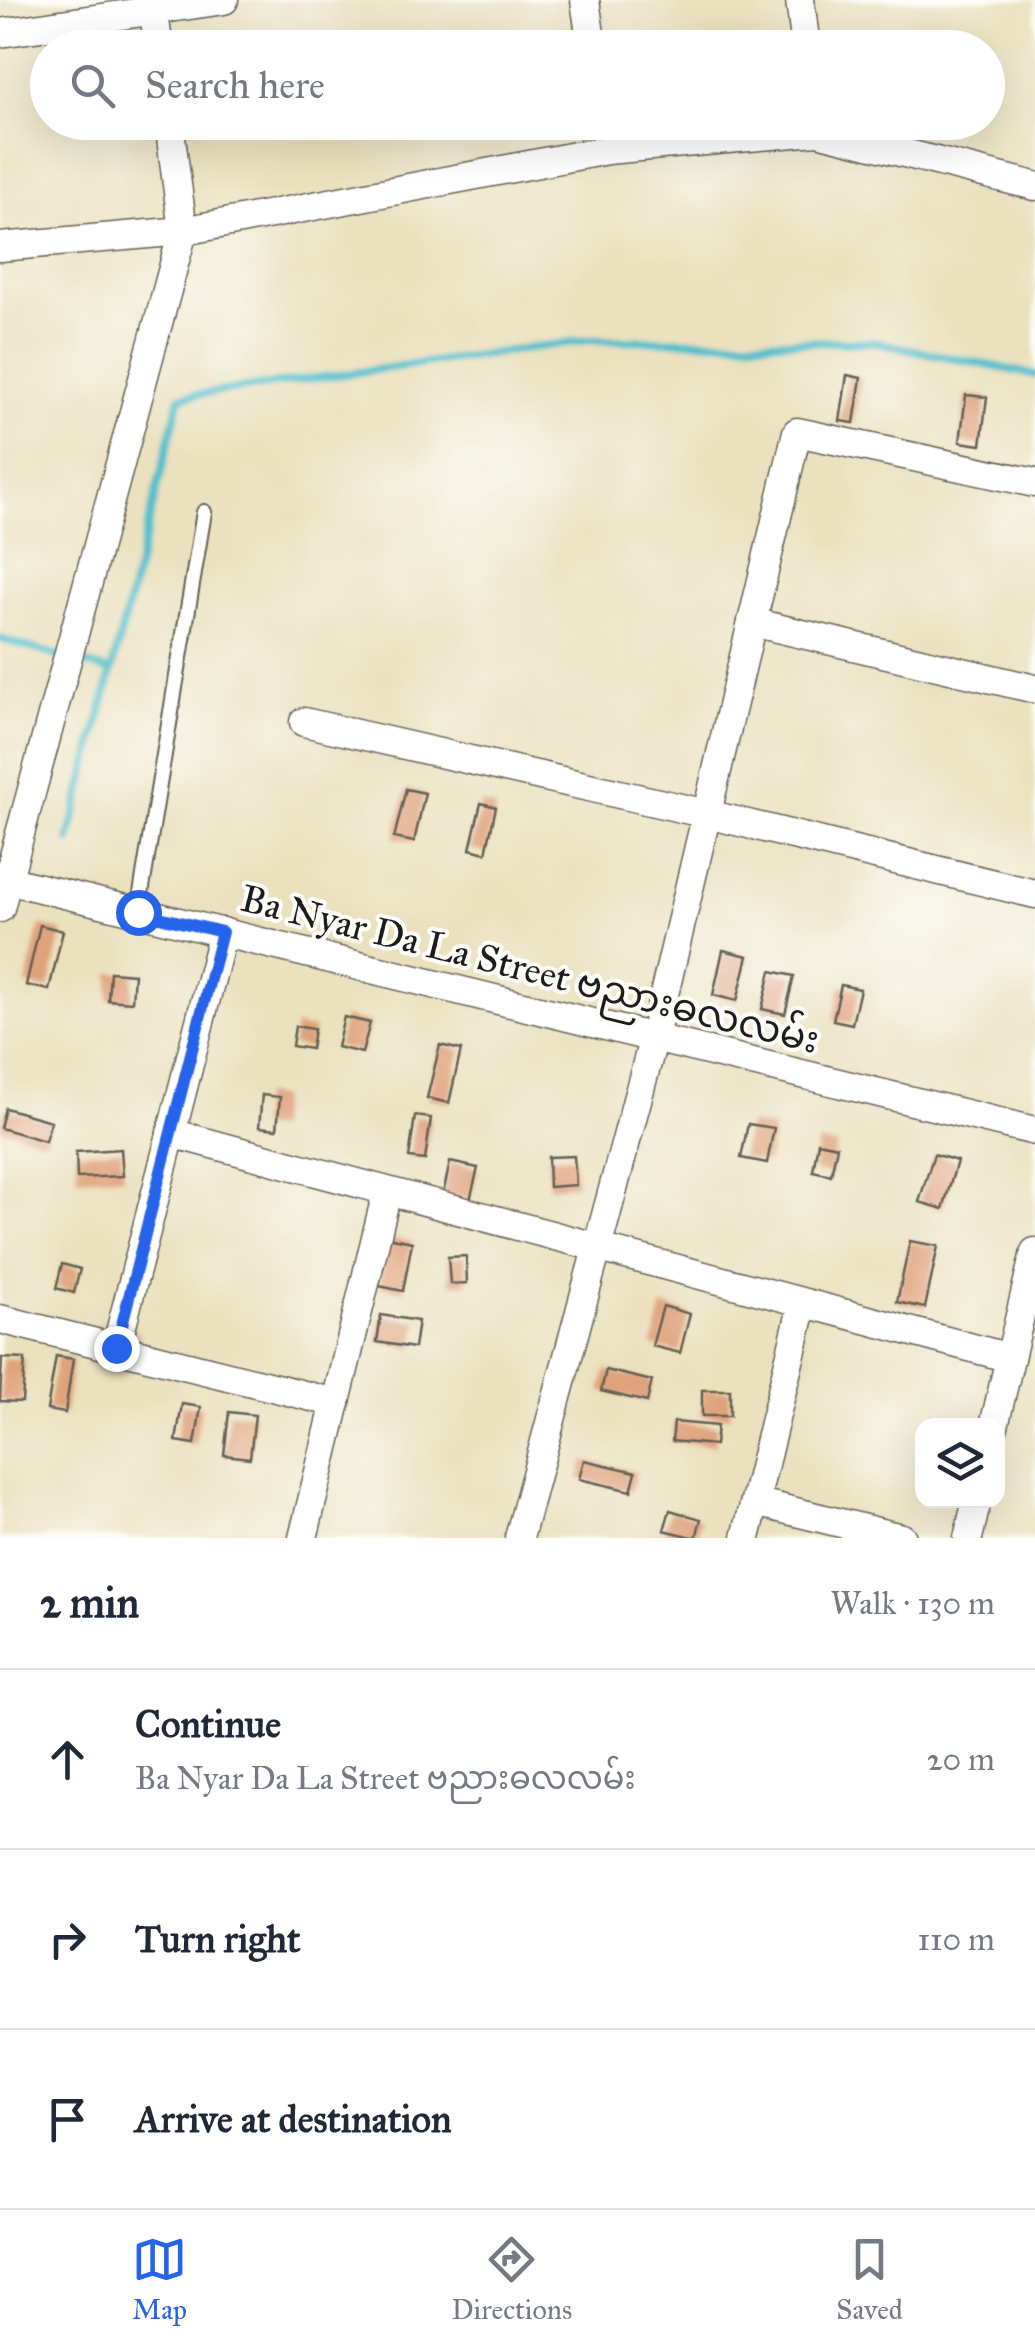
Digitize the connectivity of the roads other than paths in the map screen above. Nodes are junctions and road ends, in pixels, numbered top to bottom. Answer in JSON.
{"nodes":[{"id":1,"x":224,"y":0,"type":"edge"},
{"id":2,"x":585,"y":0,"type":"edge"},
{"id":3,"x":800,"y":0,"type":"edge"},
{"id":4,"x":153,"y":5,"type":"edge"},
{"id":5,"x":156,"y":30,"type":"edge"},
{"id":6,"x":589,"y":30,"type":"edge"},
{"id":7,"x":804,"y":30,"type":"edge"},
{"id":8,"x":0,"y":33,"type":"edge"},
{"id":9,"x":170,"y":140,"type":"edge"},
{"id":10,"x":587,"y":140,"type":"edge"},
{"id":11,"x":865,"y":140,"type":"edge"},
{"id":12,"x":1035,"y":186,"type":"edge"},
{"id":13,"x":183,"y":231,"type":"junction"},
{"id":14,"x":0,"y":247,"type":"edge"},
{"id":15,"x":1035,"y":483,"type":"edge"},
{"id":16,"x":204,"y":512,"type":"dead end"},
{"id":17,"x":752,"y":622,"type":"junction"},
{"id":18,"x":1035,"y":689,"type":"edge"},
{"id":19,"x":304,"y":722,"type":"dead end"},
{"id":20,"x":707,"y":814,"type":"junction"},
{"id":21,"x":7,"y":880,"type":"junction"},
{"id":22,"x":1035,"y":894,"type":"edge"},
{"id":23,"x":0,"y":908,"type":"edge"},
{"id":24,"x":138,"y":912,"type":"junction"},
{"id":25,"x":222,"y":932,"type":"junction"},
{"id":26,"x":654,"y":1038,"type":"junction"},
{"id":27,"x":1035,"y":1130,"type":"edge"},
{"id":28,"x":171,"y":1133,"type":"junction"},
{"id":29,"x":387,"y":1192,"type":"junction"},
{"id":30,"x":597,"y":1248,"type":"junction"},
{"id":31,"x":1035,"y":1252,"type":"edge"},
{"id":32,"x":803,"y":1304,"type":"junction"},
{"id":33,"x":0,"y":1319,"type":"edge"},
{"id":34,"x":116,"y":1348,"type":"junction"},
{"id":35,"x":1010,"y":1358,"type":"junction"},
{"id":36,"x":336,"y":1403,"type":"junction"},
{"id":37,"x":996,"y":1418,"type":"edge"},
{"id":38,"x":755,"y":1502,"type":"junction"},
{"id":39,"x":974,"y":1508,"type":"edge"},
{"id":40,"x":303,"y":1538,"type":"edge"},
{"id":41,"x":519,"y":1538,"type":"edge"},
{"id":42,"x":746,"y":1538,"type":"edge"},
{"id":43,"x":902,"y":1538,"type":"edge"},
{"id":44,"x":968,"y":1538,"type":"edge"}],
"edges":[{"from":1,"to":4,"type":"street"},
{"from":2,"to":6,"type":"street"},
{"from":3,"to":7,"type":"street"},
{"from":4,"to":5,"type":"street"},
{"from":4,"to":8,"type":"street"},
{"from":9,"to":13,"type":"street"},
{"from":10,"to":13,"type":"street"},
{"from":11,"to":12,"type":"street"},
{"from":13,"to":14,"type":"street"},
{"from":13,"to":21,"type":"street"},
{"from":15,"to":17,"type":"street"},
{"from":16,"to":24,"type":"lane"},
{"from":17,"to":18,"type":"street"},
{"from":17,"to":20,"type":"street"},
{"from":19,"to":20,"type":"street"},
{"from":20,"to":22,"type":"street"},
{"from":20,"to":26,"type":"street"},
{"from":21,"to":23,"type":"street"},
{"from":21,"to":24,"type":"street","name":"Ba Nyar Da La Street ဗညားဓလလမ်း"},
{"from":24,"to":25,"type":"street","name":"Ba Nyar Da La Street ဗညားဓလလမ်း"},
{"from":25,"to":26,"type":"street","name":"Ba Nyar Da La Street ဗညားဓလလမ်း"},
{"from":25,"to":28,"type":"street"},
{"from":26,"to":27,"type":"street","name":"Ba Nyar Da La Street ဗညားဓလလမ်း"},
{"from":26,"to":30,"type":"street"},
{"from":28,"to":29,"type":"street"},
{"from":28,"to":34,"type":"street"},
{"from":29,"to":30,"type":"street"},
{"from":29,"to":36,"type":"street"},
{"from":30,"to":32,"type":"street"},
{"from":30,"to":41,"type":"street"},
{"from":31,"to":35,"type":"street"},
{"from":32,"to":35,"type":"street"},
{"from":32,"to":38,"type":"street"},
{"from":33,"to":34,"type":"street"},
{"from":34,"to":36,"type":"street"},
{"from":35,"to":37,"type":"street"},
{"from":36,"to":40,"type":"street"},
{"from":38,"to":42,"type":"street"},
{"from":38,"to":43,"type":"street"},
{"from":39,"to":44,"type":"street"}]}
